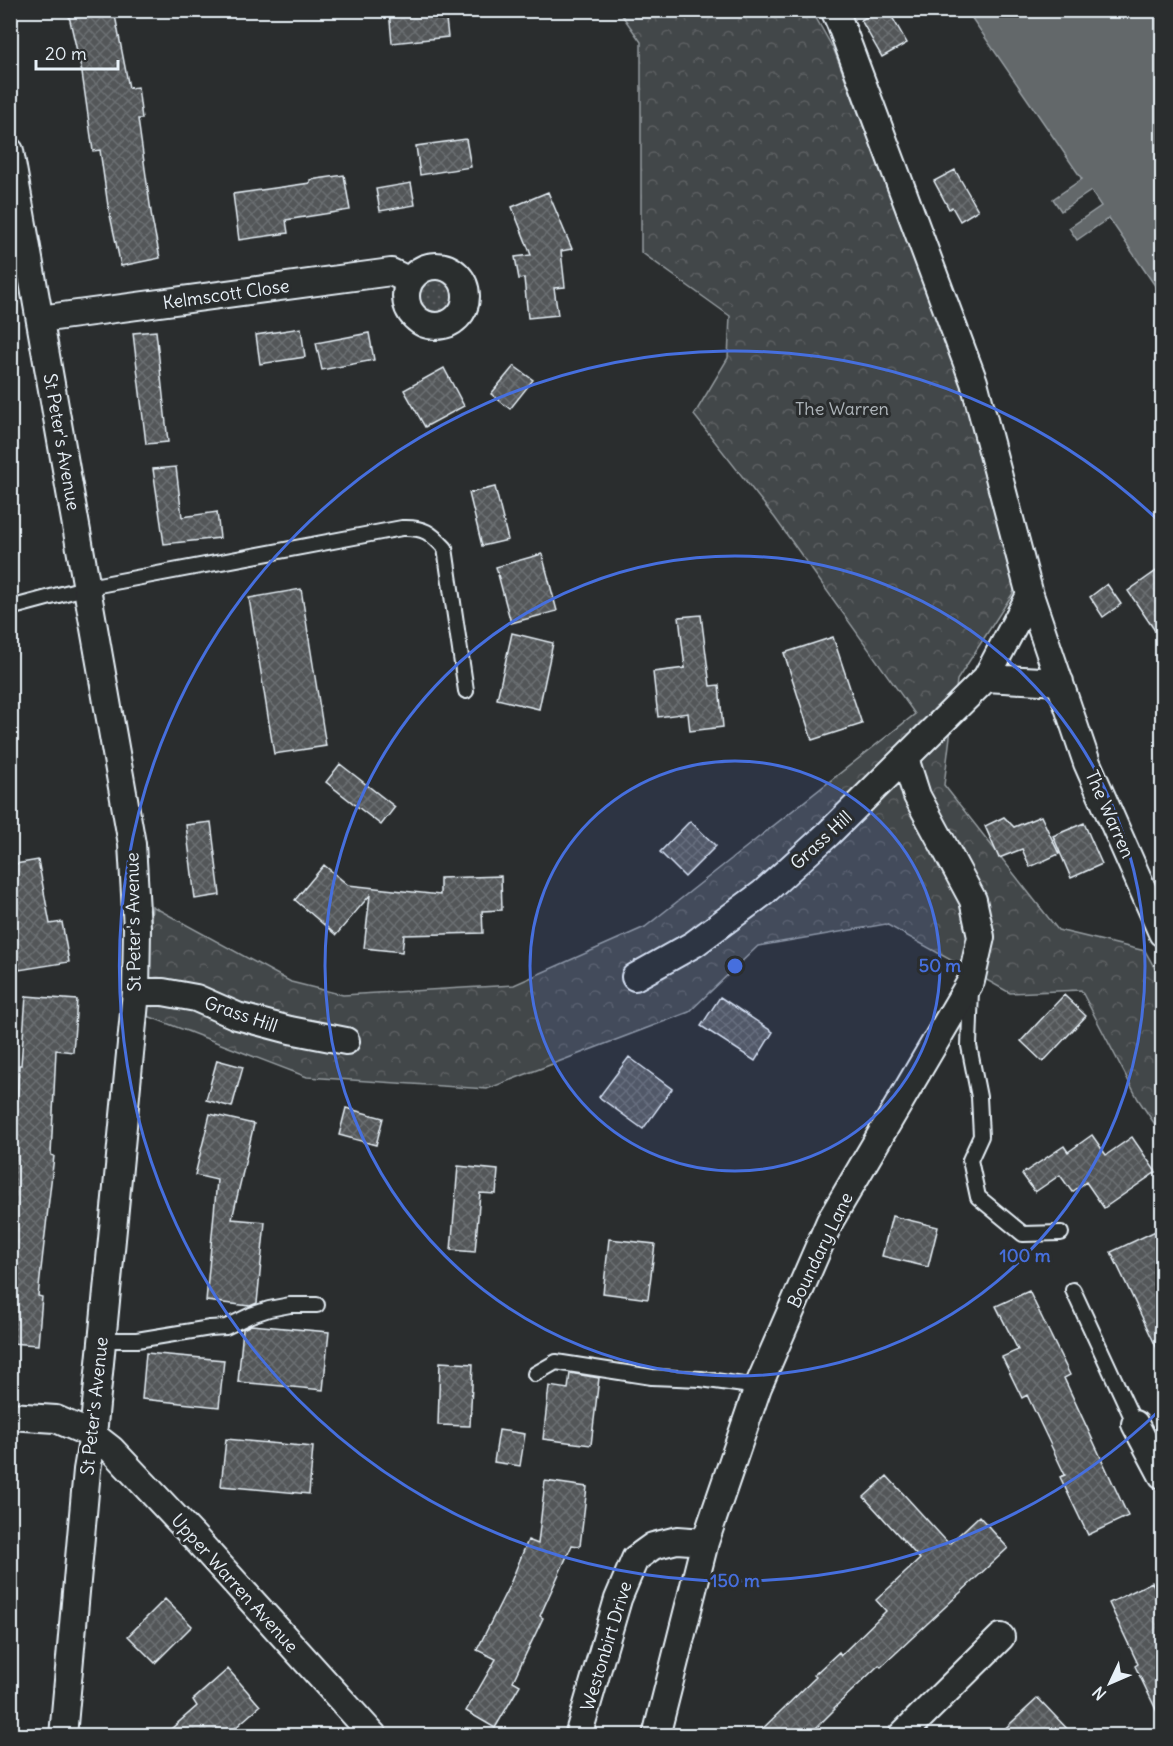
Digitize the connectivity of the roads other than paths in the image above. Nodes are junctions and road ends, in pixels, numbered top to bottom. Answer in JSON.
{"nodes":[{"id":1,"x":834,"y":10,"type":"edge"},
{"id":2,"x":10,"y":151,"type":"edge"},
{"id":3,"x":410,"y":280,"type":"dead end"},
{"id":4,"x":40,"y":319,"type":"junction"},
{"id":5,"x":88,"y":587,"type":"junction"},
{"id":6,"x":1030,"y":595,"type":"junction"},
{"id":7,"x":10,"y":608,"type":"edge"},
{"id":8,"x":986,"y":678,"type":"junction"},
{"id":9,"x":1060,"y":682,"type":"junction"},
{"id":10,"x":466,"y":691,"type":"dead end"},
{"id":11,"x":905,"y":758,"type":"junction"},
{"id":12,"x":1162,"y":933,"type":"edge"},
{"id":13,"x":635,"y":977,"type":"dead end"},
{"id":14,"x":971,"y":981,"type":"junction"},
{"id":15,"x":136,"y":992,"type":"junction"},
{"id":16,"x":346,"y":1041,"type":"dead end"},
{"id":17,"x":1061,"y":1233,"type":"dead end"},
{"id":18,"x":1073,"y":1290,"type":"dead end"},
{"id":19,"x":317,"y":1305,"type":"dead end"},
{"id":20,"x":101,"y":1340,"type":"junction"},
{"id":21,"x":535,"y":1374,"type":"dead end"},
{"id":22,"x":758,"y":1387,"type":"junction"},
{"id":23,"x":10,"y":1416,"type":"edge"},
{"id":24,"x":1135,"y":1424,"type":"joint"},
{"id":25,"x":93,"y":1434,"type":"junction"},
{"id":26,"x":1155,"y":1442,"type":"edge"},
{"id":27,"x":1162,"y":1475,"type":"edge"},
{"id":28,"x":705,"y":1542,"type":"junction"},
{"id":29,"x":1000,"y":1637,"type":"dead end"},
{"id":30,"x":63,"y":1736,"type":"edge"},
{"id":31,"x":374,"y":1736,"type":"edge"},
{"id":32,"x":578,"y":1736,"type":"edge"},
{"id":33,"x":657,"y":1736,"type":"edge"},
{"id":34,"x":901,"y":1736,"type":"edge"}],
"edges":[{"from":1,"to":6,"type":"street","name":"The Warren"},
{"from":2,"to":4,"type":"street","name":"St Peter's Avenue"},
{"from":3,"to":4,"type":"street","name":"Kelmscott Close"},
{"from":4,"to":5,"type":"street","name":"St Peter's Avenue"},
{"from":5,"to":7,"type":"lane"},
{"from":5,"to":10,"type":"lane"},
{"from":5,"to":15,"type":"street","name":"St Peter's Avenue"},
{"from":6,"to":8,"type":"street","name":"Grass Hill"},
{"from":6,"to":9,"type":"street","name":"The Warren"},
{"from":8,"to":9,"type":"street"},
{"from":8,"to":11,"type":"street","name":"Grass Hill"},
{"from":9,"to":12,"type":"street","name":"The Warren"},
{"from":11,"to":13,"type":"street","name":"Grass Hill"},
{"from":11,"to":14,"type":"street","name":"Boundary Lane"},
{"from":14,"to":17,"type":"lane"},
{"from":14,"to":22,"type":"street","name":"Boundary Lane"},
{"from":15,"to":16,"type":"street","name":"Grass Hill"},
{"from":15,"to":20,"type":"street","name":"St Peter's Avenue"},
{"from":18,"to":24,"type":"lane"},
{"from":19,"to":20,"type":"lane"},
{"from":20,"to":25,"type":"street","name":"St Peter's Avenue"},
{"from":21,"to":22,"type":"lane"},
{"from":22,"to":28,"type":"street","name":"Boundary Lane"},
{"from":23,"to":25,"type":"street","name":"Upper Warren Avenue"},
{"from":24,"to":26,"type":"street"},
{"from":25,"to":30,"type":"street","name":"St Peter's Avenue"},
{"from":25,"to":31,"type":"street","name":"Upper Warren Avenue"},
{"from":26,"to":27,"type":"street"},
{"from":28,"to":32,"type":"street","name":"Westonbirt Drive"},
{"from":28,"to":33,"type":"street","name":"Boundary Lane"},
{"from":29,"to":34,"type":"street"}]}
